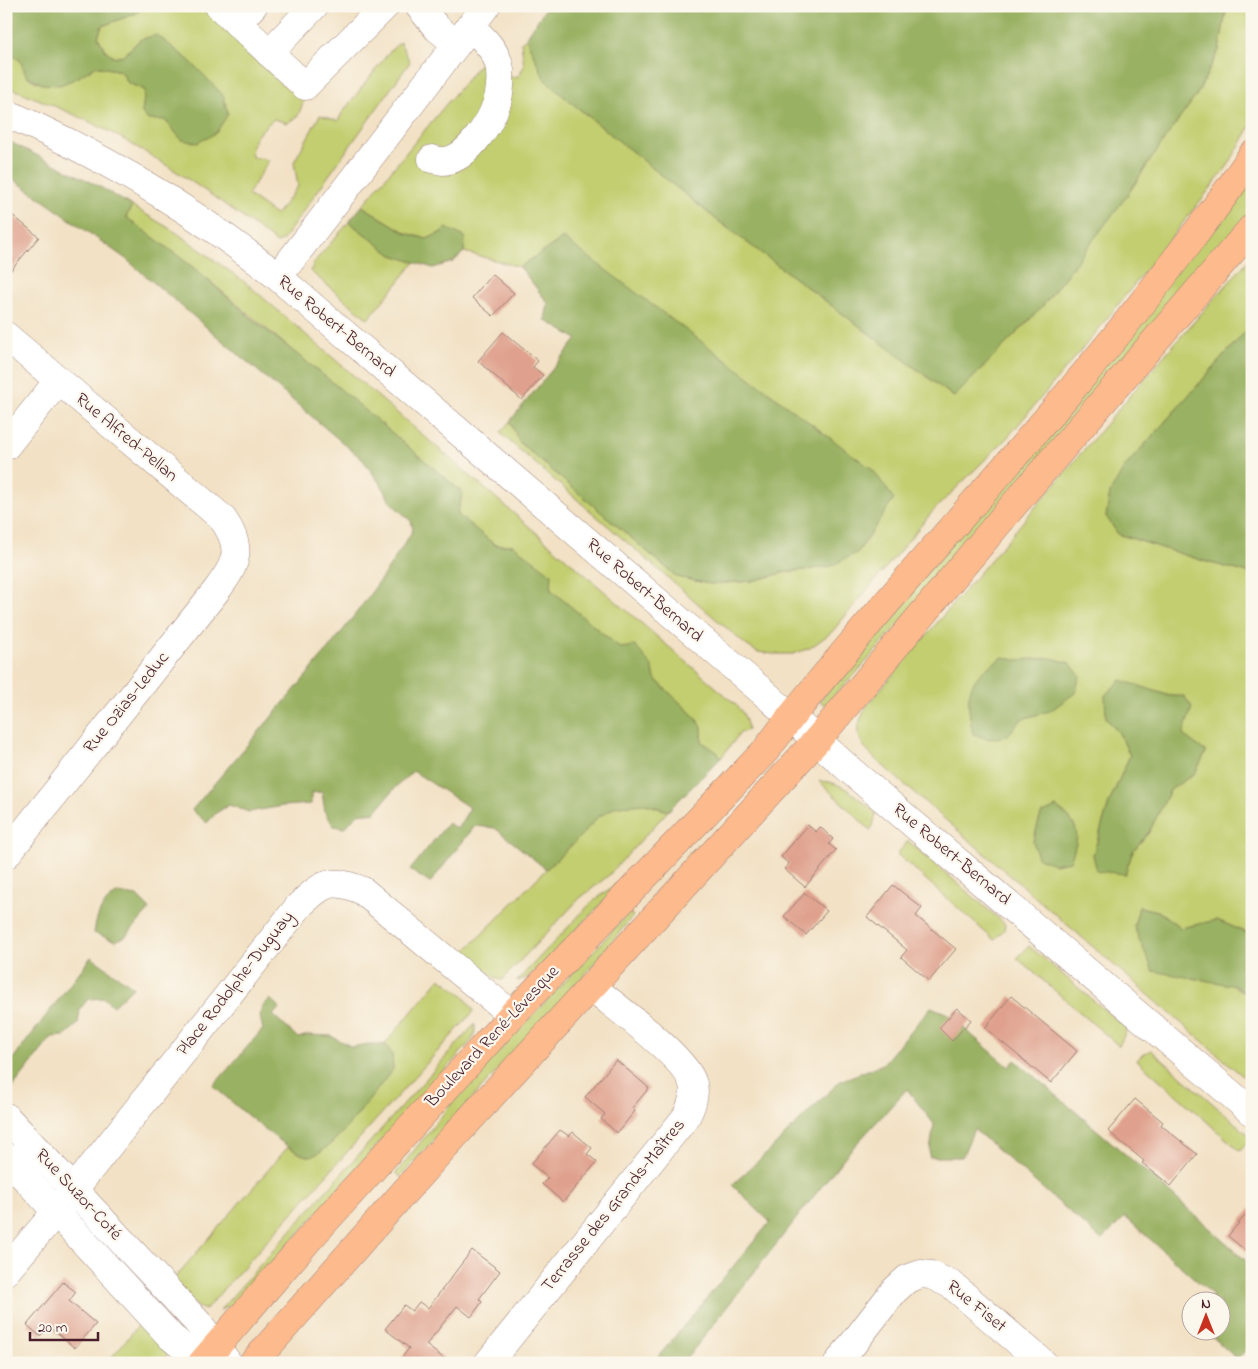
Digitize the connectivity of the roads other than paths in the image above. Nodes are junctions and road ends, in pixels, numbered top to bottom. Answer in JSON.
{"nodes":[{"id":1,"x":314,"y":6,"type":"edge"},
{"id":2,"x":385,"y":6,"type":"edge"},
{"id":3,"x":418,"y":6,"type":"edge"},
{"id":4,"x":236,"y":12,"type":"edge"},
{"id":5,"x":471,"y":26,"type":"edge"},
{"id":6,"x":270,"y":53,"type":"junction"},
{"id":7,"x":6,"y":113,"type":"edge"},
{"id":8,"x":1252,"y":155,"type":"edge"},
{"id":9,"x":432,"y":159,"type":"dead end"},
{"id":10,"x":1252,"y":228,"type":"edge"},
{"id":11,"x":278,"y":277,"type":"junction"},
{"id":12,"x":6,"y":336,"type":"edge"},
{"id":13,"x":58,"y":381,"type":"junction"},
{"id":14,"x":6,"y":446,"type":"edge"},
{"id":15,"x":236,"y":546,"type":"joint"},
{"id":16,"x":791,"y":717,"type":"junction"},
{"id":17,"x":817,"y":740,"type":"junction"},
{"id":18,"x":6,"y":855,"type":"edge"},
{"id":19,"x":592,"y":987,"type":"junction"},
{"id":20,"x":512,"y":1015,"type":"junction"},
{"id":21,"x":1252,"y":1112,"type":"edge"},
{"id":22,"x":6,"y":1117,"type":"edge"},
{"id":23,"x":12,"y":1150,"type":"edge"},
{"id":24,"x":74,"y":1188,"type":"junction"},
{"id":25,"x":56,"y":1212,"type":"junction"},
{"id":26,"x":130,"y":1252,"type":"junction"},
{"id":27,"x":110,"y":1270,"type":"junction"},
{"id":28,"x":6,"y":1271,"type":"edge"},
{"id":29,"x":212,"y":1359,"type":"edge"},
{"id":30,"x":253,"y":1363,"type":"edge"},
{"id":31,"x":488,"y":1363,"type":"edge"},
{"id":32,"x":838,"y":1363,"type":"edge"},
{"id":33,"x":1043,"y":1363,"type":"edge"}],
"edges":[{"from":1,"to":6,"type":"street"},
{"from":2,"to":6,"type":"street"},
{"from":3,"to":5,"type":"street"},
{"from":4,"to":6,"type":"street"},
{"from":5,"to":9,"type":"street"},
{"from":5,"to":11,"type":"street"},
{"from":7,"to":11,"type":"street","name":"Rue Robert-Bernard"},
{"from":8,"to":16,"type":"main road","name":"Boulevard René-Lévesque"},
{"from":10,"to":17,"type":"main road"},
{"from":11,"to":16,"type":"street","name":"Rue Robert-Bernard"},
{"from":12,"to":13,"type":"street","name":"Rue Alfred-Pellan"},
{"from":13,"to":14,"type":"street"},
{"from":13,"to":15,"type":"street","name":"Rue Alfred-Pellan"},
{"from":15,"to":18,"type":"street","name":"Rue Ozias-Leduc"},
{"from":16,"to":17,"type":"street","name":"Rue Robert-Bernard"},
{"from":16,"to":20,"type":"main road","name":"Boulevard René-Lévesque"},
{"from":17,"to":19,"type":"main road"},
{"from":17,"to":21,"type":"street","name":"Rue Robert-Bernard"},
{"from":19,"to":30,"type":"main road"},
{"from":19,"to":31,"type":"street","name":"Terrasse des Grands-Maîtres"},
{"from":20,"to":24,"type":"street","name":"Place Rodolphe-Duguay"},
{"from":20,"to":29,"type":"main road","name":"Boulevard René-Lévesque"},
{"from":22,"to":23,"type":"street","name":"Rue Suzor-Coté"},
{"from":23,"to":24,"type":"street","name":"Rue Suzor-Coté"},
{"from":23,"to":25,"type":"street","name":"Rue Suzor-Coté"},
{"from":24,"to":25,"type":"street","name":"Place Rodolphe-Duguay"},
{"from":24,"to":26,"type":"street","name":"Rue Suzor-Coté"},
{"from":25,"to":27,"type":"street","name":"Rue Suzor-Coté"},
{"from":25,"to":28,"type":"street","name":"Place Rodolphe-Duguay"},
{"from":26,"to":27,"type":"street","name":"Rue Suzor-Coté"},
{"from":26,"to":29,"type":"street","name":"Rue Suzor-Coté"},
{"from":27,"to":29,"type":"street","name":"Rue Suzor-Coté"},
{"from":32,"to":33,"type":"street","name":"Rue Fiset"}]}
